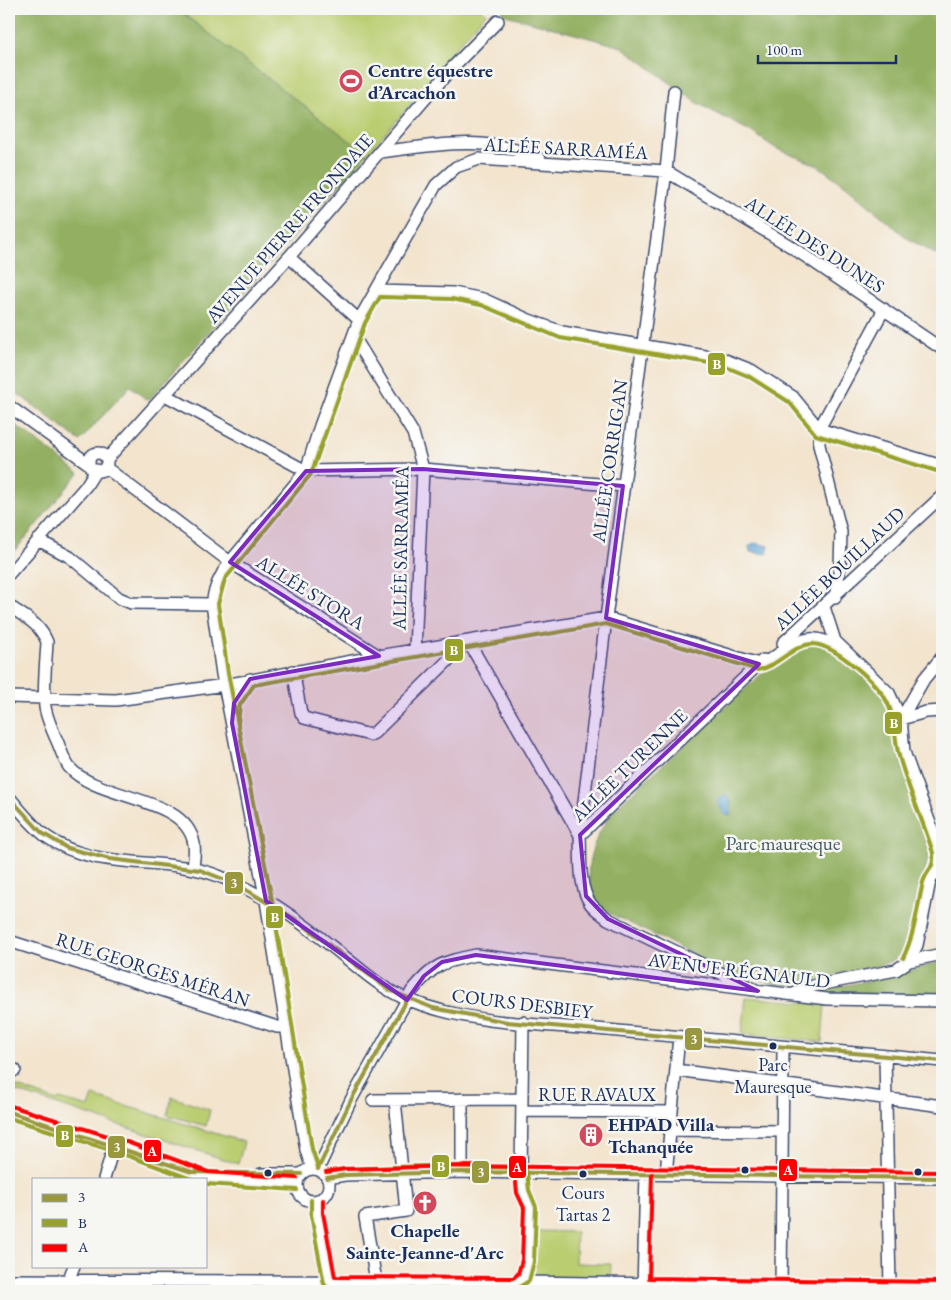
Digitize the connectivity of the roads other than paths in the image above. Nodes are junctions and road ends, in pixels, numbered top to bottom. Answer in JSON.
{"nodes":[{"id":1,"x":498,"y":20,"type":"dead end"},
{"id":2,"x":674,"y":91,"type":"dead end"},
{"id":3,"x":380,"y":152,"type":"junction"},
{"id":4,"x":545,"y":162,"type":"junction"},
{"id":5,"x":666,"y":171,"type":"junction"},
{"id":6,"x":289,"y":257,"type":"junction"},
{"id":7,"x":376,"y":291,"type":"junction"},
{"id":8,"x":884,"y":309,"type":"junction"},
{"id":9,"x":359,"y":320,"type":"junction"},
{"id":10,"x":354,"y":337,"type":"junction"},
{"id":11,"x":643,"y":345,"type":"junction"},
{"id":12,"x":942,"y":349,"type":"edge"},
{"id":13,"x":165,"y":395,"type":"junction"},
{"id":14,"x":9,"y":406,"type":"edge"},
{"id":15,"x":819,"y":429,"type":"junction"},
{"id":16,"x":99,"y":465,"type":"junction"},
{"id":17,"x":942,"y":466,"type":"edge"},
{"id":18,"x":422,"y":469,"type":"junction"},
{"id":19,"x":306,"y":471,"type":"junction"},
{"id":20,"x":622,"y":486,"type":"junction"},
{"id":21,"x":942,"y":496,"type":"edge"},
{"id":22,"x":38,"y":540,"type":"junction"},
{"id":23,"x":230,"y":562,"type":"junction"},
{"id":24,"x":9,"y":574,"type":"edge"},
{"id":25,"x":835,"y":598,"type":"junction"},
{"id":26,"x":212,"y":604,"type":"junction"},
{"id":27,"x":9,"y":606,"type":"edge"},
{"id":28,"x":824,"y":607,"type":"junction"},
{"id":29,"x":606,"y":618,"type":"junction"},
{"id":30,"x":806,"y":623,"type":"junction"},
{"id":31,"x":809,"y":638,"type":"junction"},
{"id":32,"x":468,"y":641,"type":"junction"},
{"id":33,"x":842,"y":648,"type":"junction"},
{"id":34,"x":415,"y":650,"type":"junction"},
{"id":35,"x":379,"y":656,"type":"junction"},
{"id":36,"x":942,"y":658,"type":"edge"},
{"id":37,"x":759,"y":664,"type":"junction"},
{"id":38,"x":293,"y":671,"type":"junction"},
{"id":39,"x":250,"y":679,"type":"junction"},
{"id":40,"x":225,"y":685,"type":"junction"},
{"id":41,"x":240,"y":691,"type":"junction"},
{"id":42,"x":9,"y":697,"type":"edge"},
{"id":43,"x":45,"y":700,"type":"junction"},
{"id":44,"x":942,"y":711,"type":"edge"},
{"id":45,"x":901,"y":719,"type":"junction"},
{"id":46,"x":232,"y":723,"type":"junction"},
{"id":47,"x":9,"y":797,"type":"edge"},
{"id":48,"x":580,"y":835,"type":"junction"},
{"id":49,"x":193,"y":867,"type":"junction"},
{"id":50,"x":941,"y":867,"type":"edge"},
{"id":51,"x":266,"y":901,"type":"junction"},
{"id":52,"x":9,"y":941,"type":"edge"},
{"id":53,"x":942,"y":954,"type":"edge"},
{"id":54,"x":908,"y":961,"type":"junction"},
{"id":55,"x":758,"y":992,"type":"junction"},
{"id":56,"x":792,"y":995,"type":"junction"},
{"id":57,"x":408,"y":1000,"type":"junction"},
{"id":58,"x":942,"y":1001,"type":"edge"},
{"id":59,"x":524,"y":1022,"type":"junction"},
{"id":60,"x":287,"y":1027,"type":"junction"},
{"id":61,"x":679,"y":1037,"type":"junction"},
{"id":62,"x":783,"y":1047,"type":"junction"},
{"id":63,"x":885,"y":1056,"type":"junction"},
{"id":64,"x":942,"y":1062,"type":"edge"},
{"id":65,"x":676,"y":1070,"type":"junction"},
{"id":66,"x":783,"y":1085,"type":"junction"},
{"id":67,"x":885,"y":1097,"type":"junction"},
{"id":68,"x":462,"y":1099,"type":"junction"},
{"id":69,"x":522,"y":1099,"type":"junction"},
{"id":70,"x":373,"y":1100,"type":"dead end"},
{"id":71,"x":395,"y":1100,"type":"junction"},
{"id":72,"x":942,"y":1106,"type":"edge"},
{"id":73,"x":522,"y":1111,"type":"junction"},
{"id":74,"x":9,"y":1112,"type":"edge"},
{"id":75,"x":672,"y":1112,"type":"junction"},
{"id":76,"x":670,"y":1130,"type":"junction"},
{"id":77,"x":782,"y":1131,"type":"junction"},
{"id":78,"x":114,"y":1145,"type":"junction"},
{"id":79,"x":462,"y":1172,"type":"junction"},
{"id":80,"x":401,"y":1173,"type":"junction"},
{"id":81,"x":521,"y":1173,"type":"junction"},
{"id":82,"x":307,"y":1174,"type":"junction"},
{"id":83,"x":646,"y":1174,"type":"junction"},
{"id":84,"x":666,"y":1174,"type":"junction"},
{"id":85,"x":782,"y":1174,"type":"junction"},
{"id":86,"x":104,"y":1178,"type":"edge"},
{"id":87,"x":327,"y":1178,"type":"junction"},
{"id":88,"x":888,"y":1178,"type":"junction"},
{"id":89,"x":942,"y":1178,"type":"edge"},
{"id":90,"x":317,"y":1200,"type":"junction"},
{"id":91,"x":73,"y":1268,"type":"edge"},
{"id":92,"x":9,"y":1280,"type":"edge"},
{"id":93,"x":376,"y":1282,"type":"junction"},
{"id":94,"x":66,"y":1286,"type":"edge"},
{"id":95,"x":890,"y":1286,"type":"junction"},
{"id":96,"x":330,"y":1287,"type":"edge"},
{"id":97,"x":520,"y":1287,"type":"edge"},
{"id":98,"x":609,"y":1288,"type":"edge"},
{"id":99,"x":643,"y":1288,"type":"edge"},
{"id":100,"x":942,"y":1288,"type":"edge"},
{"id":101,"x":781,"y":1289,"type":"edge"}],
"edges":[{"from":1,"to":3,"type":"street","name":"AVENUE PIERRE FRONDAIE"},
{"from":2,"to":5,"type":"street","name":"ALLÉE CORRIGAN"},
{"from":3,"to":4,"type":"street"},
{"from":3,"to":6,"type":"street","name":"AVENUE PIERRE FRONDAIE"},
{"from":4,"to":5,"type":"street","name":"ALLÉE SARRAMÉA"},
{"from":4,"to":7,"type":"street","name":"ALLÉE SARRAMÉA"},
{"from":5,"to":8,"type":"street","name":"ALLÉE DES DUNES"},
{"from":5,"to":11,"type":"street","name":"ALLÉE CORRIGAN"},
{"from":6,"to":9,"type":"street"},
{"from":6,"to":13,"type":"street","name":"AVENUE PIERRE FRONDAIE"},
{"from":7,"to":9,"type":"street","name":"ALLÉE SARRAMÉA"},
{"from":7,"to":11,"type":"street"},
{"from":8,"to":12,"type":"street","name":"ALLÉE DES DUNES"},
{"from":8,"to":15,"type":"street"},
{"from":9,"to":10,"type":"street","name":"ALLÉE SARRAMÉA"},
{"from":10,"to":18,"type":"street","name":"ALLÉE SARRAMÉA"},
{"from":10,"to":19,"type":"street"},
{"from":11,"to":15,"type":"street"},
{"from":11,"to":20,"type":"street","name":"ALLÉE CORRIGAN"},
{"from":13,"to":16,"type":"street","name":"AVENUE PIERRE FRONDAIE"},
{"from":13,"to":19,"type":"street"},
{"from":14,"to":16,"type":"street","name":"ALLÉE STORA"},
{"from":15,"to":17,"type":"street"},
{"from":15,"to":25,"type":"street"},
{"from":16,"to":22,"type":"street","name":"AVENUE PIERRE FRONDAIE"},
{"from":16,"to":23,"type":"street","name":"ALLÉE STORA"},
{"from":18,"to":19,"type":"street"},
{"from":18,"to":20,"type":"street"},
{"from":18,"to":34,"type":"street","name":"ALLÉE SARRAMÉA"},
{"from":19,"to":23,"type":"street"},
{"from":20,"to":29,"type":"street","name":"ALLÉE CORRIGAN"},
{"from":21,"to":25,"type":"street","name":"ALLÉE BOUILLAUD"},
{"from":22,"to":24,"type":"street","name":"AVENUE PIERRE FRONDAIE"},
{"from":22,"to":26,"type":"street"},
{"from":23,"to":26,"type":"street"},
{"from":23,"to":35,"type":"street","name":"ALLÉE STORA"},
{"from":25,"to":28,"type":"street","name":"ALLÉE BOUILLAUD"},
{"from":26,"to":40,"type":"street"},
{"from":27,"to":43,"type":"street"},
{"from":28,"to":30,"type":"street","name":"ALLÉE BOUILLAUD"},
{"from":28,"to":33,"type":"street"},
{"from":29,"to":32,"type":"street"},
{"from":29,"to":37,"type":"street"},
{"from":29,"to":48,"type":"street","name":"ALLÉE CORRIGAN"},
{"from":30,"to":31,"type":"street"},
{"from":30,"to":37,"type":"street","name":"ALLÉE BOUILLAUD"},
{"from":31,"to":33,"type":"street"},
{"from":31,"to":37,"type":"street"},
{"from":32,"to":34,"type":"street"},
{"from":32,"to":38,"type":"street"},
{"from":32,"to":48,"type":"street"},
{"from":33,"to":45,"type":"street"},
{"from":34,"to":35,"type":"street"},
{"from":35,"to":38,"type":"street"},
{"from":36,"to":45,"type":"street"},
{"from":37,"to":48,"type":"street","name":"ALLÉE TURENNE"},
{"from":38,"to":39,"type":"street"},
{"from":39,"to":40,"type":"street"},
{"from":39,"to":41,"type":"street"},
{"from":40,"to":41,"type":"street"},
{"from":40,"to":43,"type":"street"},
{"from":40,"to":46,"type":"street"},
{"from":41,"to":46,"type":"street"},
{"from":42,"to":43,"type":"street"},
{"from":43,"to":49,"type":"street"},
{"from":44,"to":45,"type":"street"},
{"from":45,"to":50,"type":"street"},
{"from":46,"to":51,"type":"street"},
{"from":47,"to":49,"type":"street","name":"COURS DESBIEY"},
{"from":48,"to":55,"type":"street","name":"ALLÉE TURENNE"},
{"from":49,"to":51,"type":"street","name":"COURS DESBIEY"},
{"from":50,"to":54,"type":"street"},
{"from":51,"to":57,"type":"street","name":"COURS DESBIEY"},
{"from":51,"to":60,"type":"street"},
{"from":52,"to":60,"type":"street","name":"RUE GEORGES MÉRAN"},
{"from":53,"to":54,"type":"street"},
{"from":54,"to":56,"type":"street"},
{"from":55,"to":56,"type":"street","name":"AVENUE RÉGNAULD"},
{"from":55,"to":57,"type":"street","name":"AVENUE RÉGNAULD"},
{"from":56,"to":58,"type":"street","name":"AVENUE RÉGNAULD"},
{"from":57,"to":59,"type":"street","name":"COURS DESBIEY"},
{"from":57,"to":82,"type":"street"},
{"from":59,"to":61,"type":"street","name":"COURS DESBIEY"},
{"from":59,"to":69,"type":"street"},
{"from":60,"to":82,"type":"street"},
{"from":61,"to":62,"type":"street","name":"COURS DESBIEY"},
{"from":61,"to":65,"type":"street"},
{"from":62,"to":63,"type":"street","name":"COURS DESBIEY"},
{"from":62,"to":66,"type":"street"},
{"from":63,"to":64,"type":"street","name":"COURS DESBIEY"},
{"from":63,"to":67,"type":"street"},
{"from":65,"to":66,"type":"street"},
{"from":65,"to":75,"type":"street"},
{"from":66,"to":67,"type":"street"},
{"from":66,"to":77,"type":"street"},
{"from":67,"to":72,"type":"street"},
{"from":67,"to":88,"type":"street"},
{"from":68,"to":69,"type":"street"},
{"from":68,"to":71,"type":"street"},
{"from":68,"to":79,"type":"street"},
{"from":69,"to":73,"type":"street"},
{"from":70,"to":71,"type":"street"},
{"from":71,"to":80,"type":"street"},
{"from":73,"to":75,"type":"street","name":"RUE RAVAUX"},
{"from":73,"to":81,"type":"street"},
{"from":74,"to":78,"type":"street"},
{"from":75,"to":76,"type":"street"},
{"from":76,"to":77,"type":"street"},
{"from":76,"to":84,"type":"street"},
{"from":77,"to":85,"type":"street"},
{"from":78,"to":82,"type":"street"},
{"from":78,"to":86,"type":"street"},
{"from":79,"to":80,"type":"street"},
{"from":79,"to":81,"type":"street"},
{"from":80,"to":87,"type":"street"},
{"from":80,"to":93,"type":"street"},
{"from":81,"to":83,"type":"street"},
{"from":81,"to":97,"type":"street"},
{"from":82,"to":87,"type":"street"},
{"from":82,"to":90,"type":"street"},
{"from":83,"to":84,"type":"street"},
{"from":83,"to":99,"type":"street"},
{"from":84,"to":85,"type":"street"},
{"from":85,"to":88,"type":"street"},
{"from":85,"to":101,"type":"street"},
{"from":87,"to":90,"type":"street"},
{"from":88,"to":89,"type":"street"},
{"from":88,"to":95,"type":"street"},
{"from":90,"to":96,"type":"street"},
{"from":91,"to":94,"type":"street"},
{"from":92,"to":94,"type":"street"},
{"from":93,"to":96,"type":"street"},
{"from":93,"to":97,"type":"street"},
{"from":94,"to":96,"type":"street"},
{"from":95,"to":100,"type":"street"},
{"from":95,"to":101,"type":"street"},
{"from":97,"to":98,"type":"street"},
{"from":98,"to":99,"type":"street"},
{"from":99,"to":101,"type":"street"}]}
